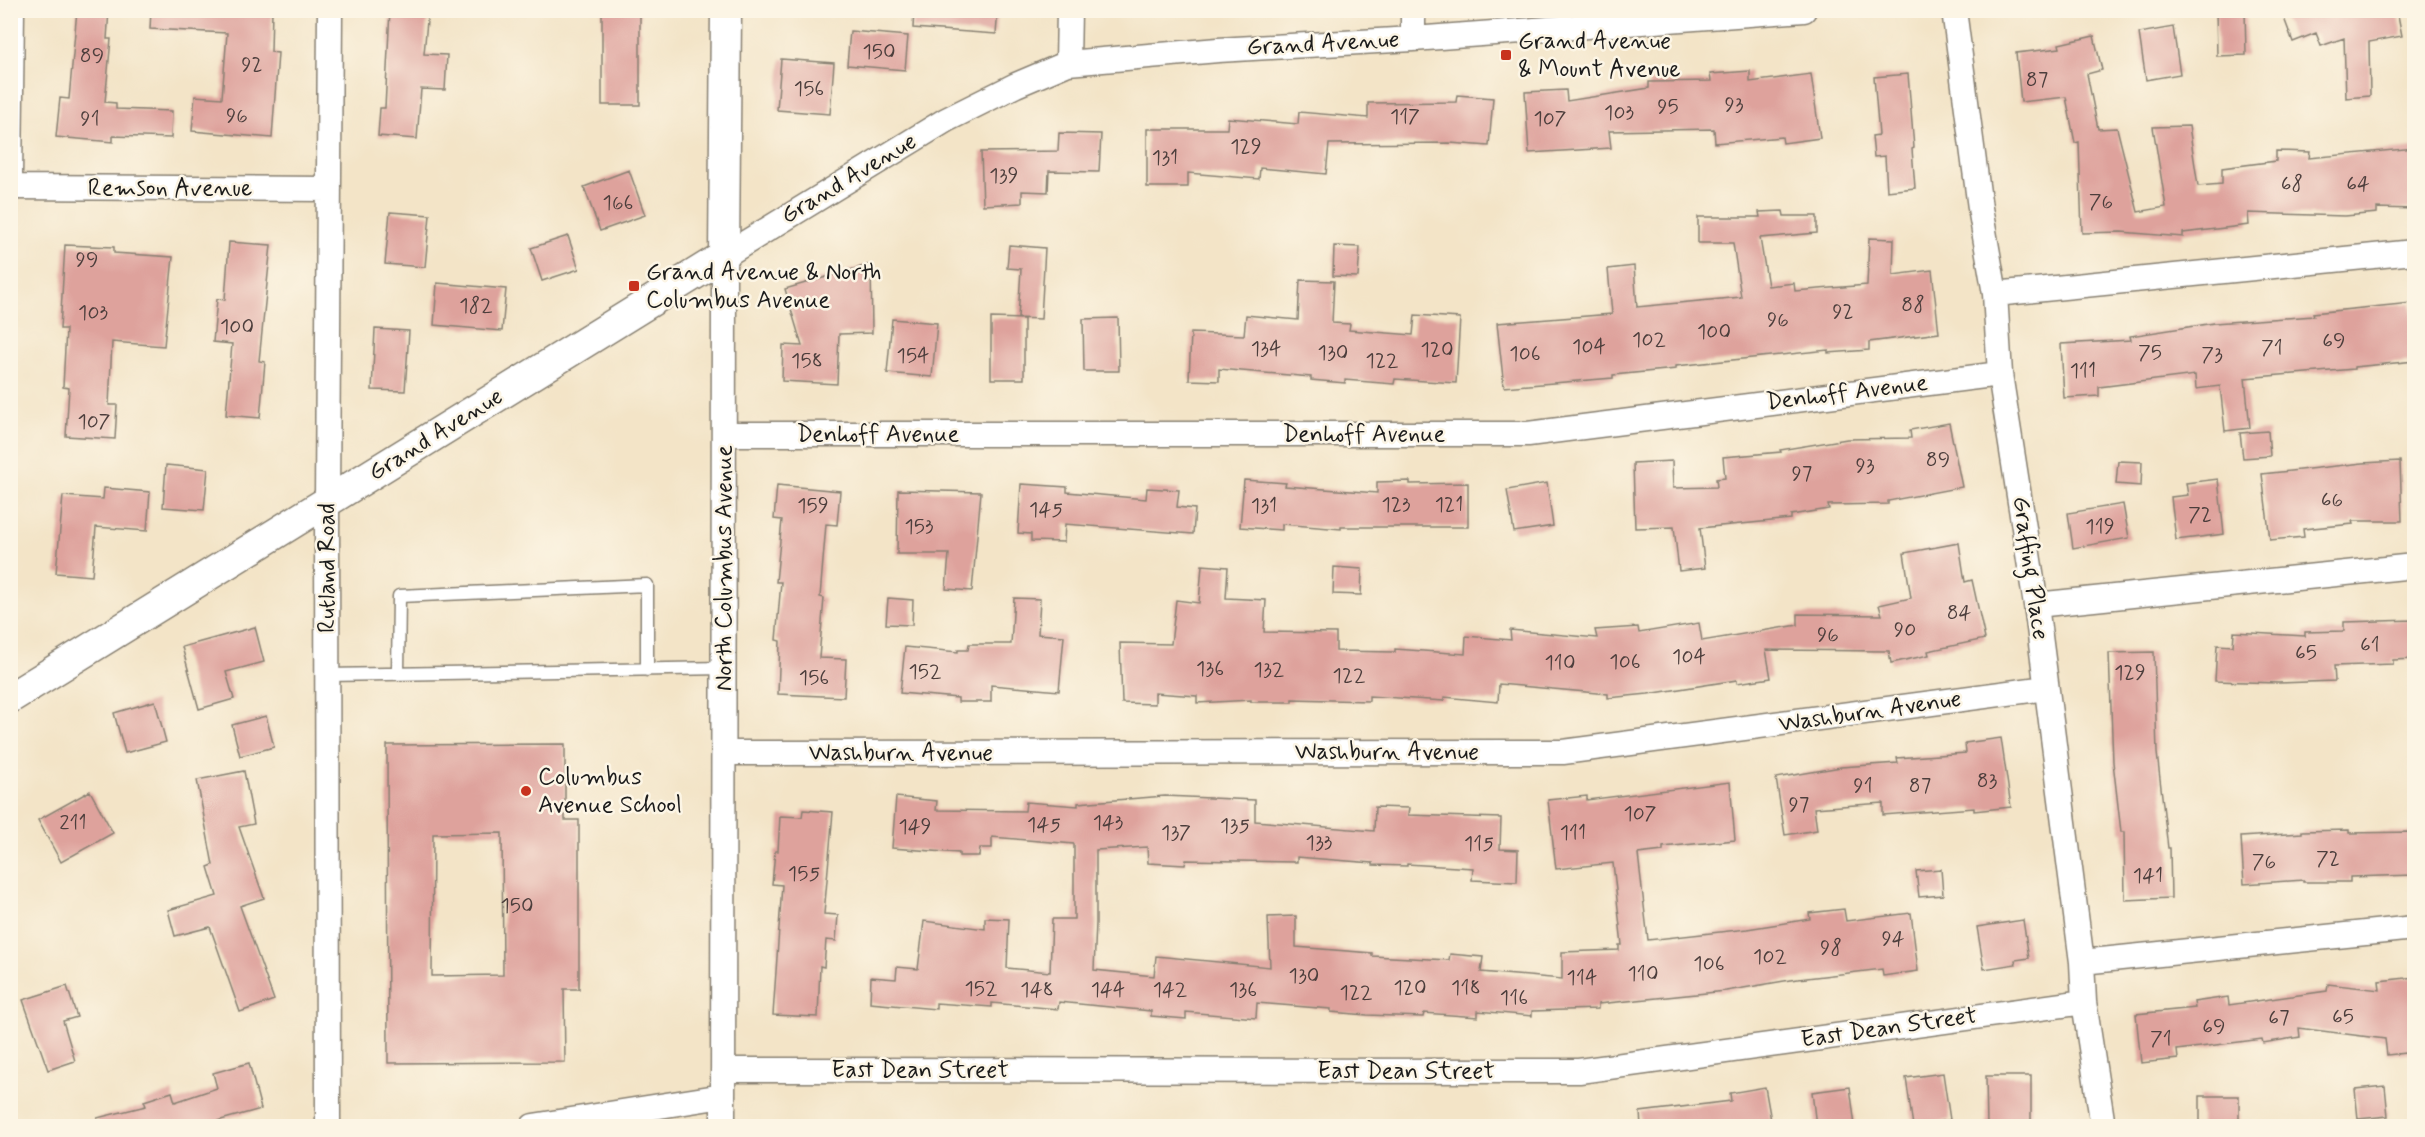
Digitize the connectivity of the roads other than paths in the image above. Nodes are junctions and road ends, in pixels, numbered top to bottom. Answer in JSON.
{"nodes":[{"id":1,"x":12,"y":10,"type":"edge"},
{"id":2,"x":330,"y":10,"type":"edge"},
{"id":3,"x":726,"y":10,"type":"edge"},
{"id":4,"x":1069,"y":10,"type":"edge"},
{"id":5,"x":1413,"y":10,"type":"edge"},
{"id":6,"x":1804,"y":10,"type":"edge"},
{"id":7,"x":1954,"y":10,"type":"edge"},
{"id":8,"x":1413,"y":39,"type":"junction"},
{"id":9,"x":1068,"y":63,"type":"junction"},
{"id":10,"x":10,"y":176,"type":"edge"},
{"id":11,"x":10,"y":187,"type":"edge"},
{"id":12,"x":328,"y":189,"type":"junction"},
{"id":13,"x":2415,"y":252,"type":"edge"},
{"id":14,"x":724,"y":256,"type":"junction"},
{"id":15,"x":1995,"y":294,"type":"junction"},
{"id":16,"x":2000,"y":374,"type":"junction"},
{"id":17,"x":724,"y":434,"type":"junction"},
{"id":18,"x":327,"y":502,"type":"junction"},
{"id":19,"x":2415,"y":566,"type":"edge"},
{"id":20,"x":2036,"y":605,"type":"junction"},
{"id":21,"x":724,"y":668,"type":"junction"},
{"id":22,"x":647,"y":670,"type":"junction"},
{"id":23,"x":398,"y":673,"type":"junction"},
{"id":24,"x":327,"y":675,"type":"junction"},
{"id":25,"x":2046,"y":688,"type":"junction"},
{"id":26,"x":10,"y":698,"type":"edge"},
{"id":27,"x":724,"y":753,"type":"junction"},
{"id":28,"x":2415,"y":928,"type":"edge"},
{"id":29,"x":2082,"y":962,"type":"junction"},
{"id":30,"x":2084,"y":1002,"type":"junction"},
{"id":31,"x":723,"y":1070,"type":"junction"},
{"id":32,"x":723,"y":1096,"type":"junction"},
{"id":33,"x":328,"y":1126,"type":"edge"},
{"id":34,"x":533,"y":1126,"type":"edge"},
{"id":35,"x":723,"y":1126,"type":"edge"},
{"id":36,"x":2103,"y":1126,"type":"edge"}],
"edges":[{"from":1,"to":10,"type":"street"},
{"from":2,"to":12,"type":"street","name":"Rutland Road"},
{"from":3,"to":14,"type":"street","name":"North Columbus Avenue"},
{"from":4,"to":9,"type":"street"},
{"from":5,"to":8,"type":"street"},
{"from":6,"to":8,"type":"street","name":"Grand Avenue"},
{"from":7,"to":15,"type":"street","name":"Graffing Place"},
{"from":8,"to":9,"type":"street","name":"Grand Avenue"},
{"from":9,"to":14,"type":"street","name":"Grand Avenue"},
{"from":11,"to":12,"type":"street","name":"Remson Avenue"},
{"from":12,"to":18,"type":"street","name":"Rutland Road"},
{"from":13,"to":15,"type":"street"},
{"from":14,"to":17,"type":"street","name":"North Columbus Avenue"},
{"from":14,"to":18,"type":"street","name":"Grand Avenue"},
{"from":15,"to":16,"type":"street","name":"Graffing Place"},
{"from":16,"to":17,"type":"street","name":"Denhoff Avenue"},
{"from":16,"to":20,"type":"street","name":"Graffing Place"},
{"from":17,"to":21,"type":"street","name":"North Columbus Avenue"},
{"from":18,"to":24,"type":"street","name":"Rutland Road"},
{"from":18,"to":26,"type":"street","name":"Grand Avenue"},
{"from":19,"to":20,"type":"street"},
{"from":20,"to":25,"type":"street","name":"Graffing Place"},
{"from":21,"to":22,"type":"lane"},
{"from":21,"to":27,"type":"street","name":"North Columbus Avenue"},
{"from":22,"to":23,"type":"lane"},
{"from":22,"to":23,"type":"lane"},
{"from":23,"to":24,"type":"lane"},
{"from":24,"to":33,"type":"street","name":"Rutland Road"},
{"from":25,"to":27,"type":"street","name":"Washburn Avenue"},
{"from":25,"to":29,"type":"street","name":"Graffing Place"},
{"from":27,"to":31,"type":"street","name":"North Columbus Avenue"},
{"from":28,"to":29,"type":"street"},
{"from":29,"to":30,"type":"street","name":"Graffing Place"},
{"from":30,"to":31,"type":"street","name":"East Dean Street"},
{"from":30,"to":36,"type":"street","name":"Graffing Place"},
{"from":31,"to":32,"type":"street","name":"North Columbus Avenue"},
{"from":32,"to":34,"type":"street"},
{"from":32,"to":35,"type":"street","name":"North Columbus Avenue"}]}
